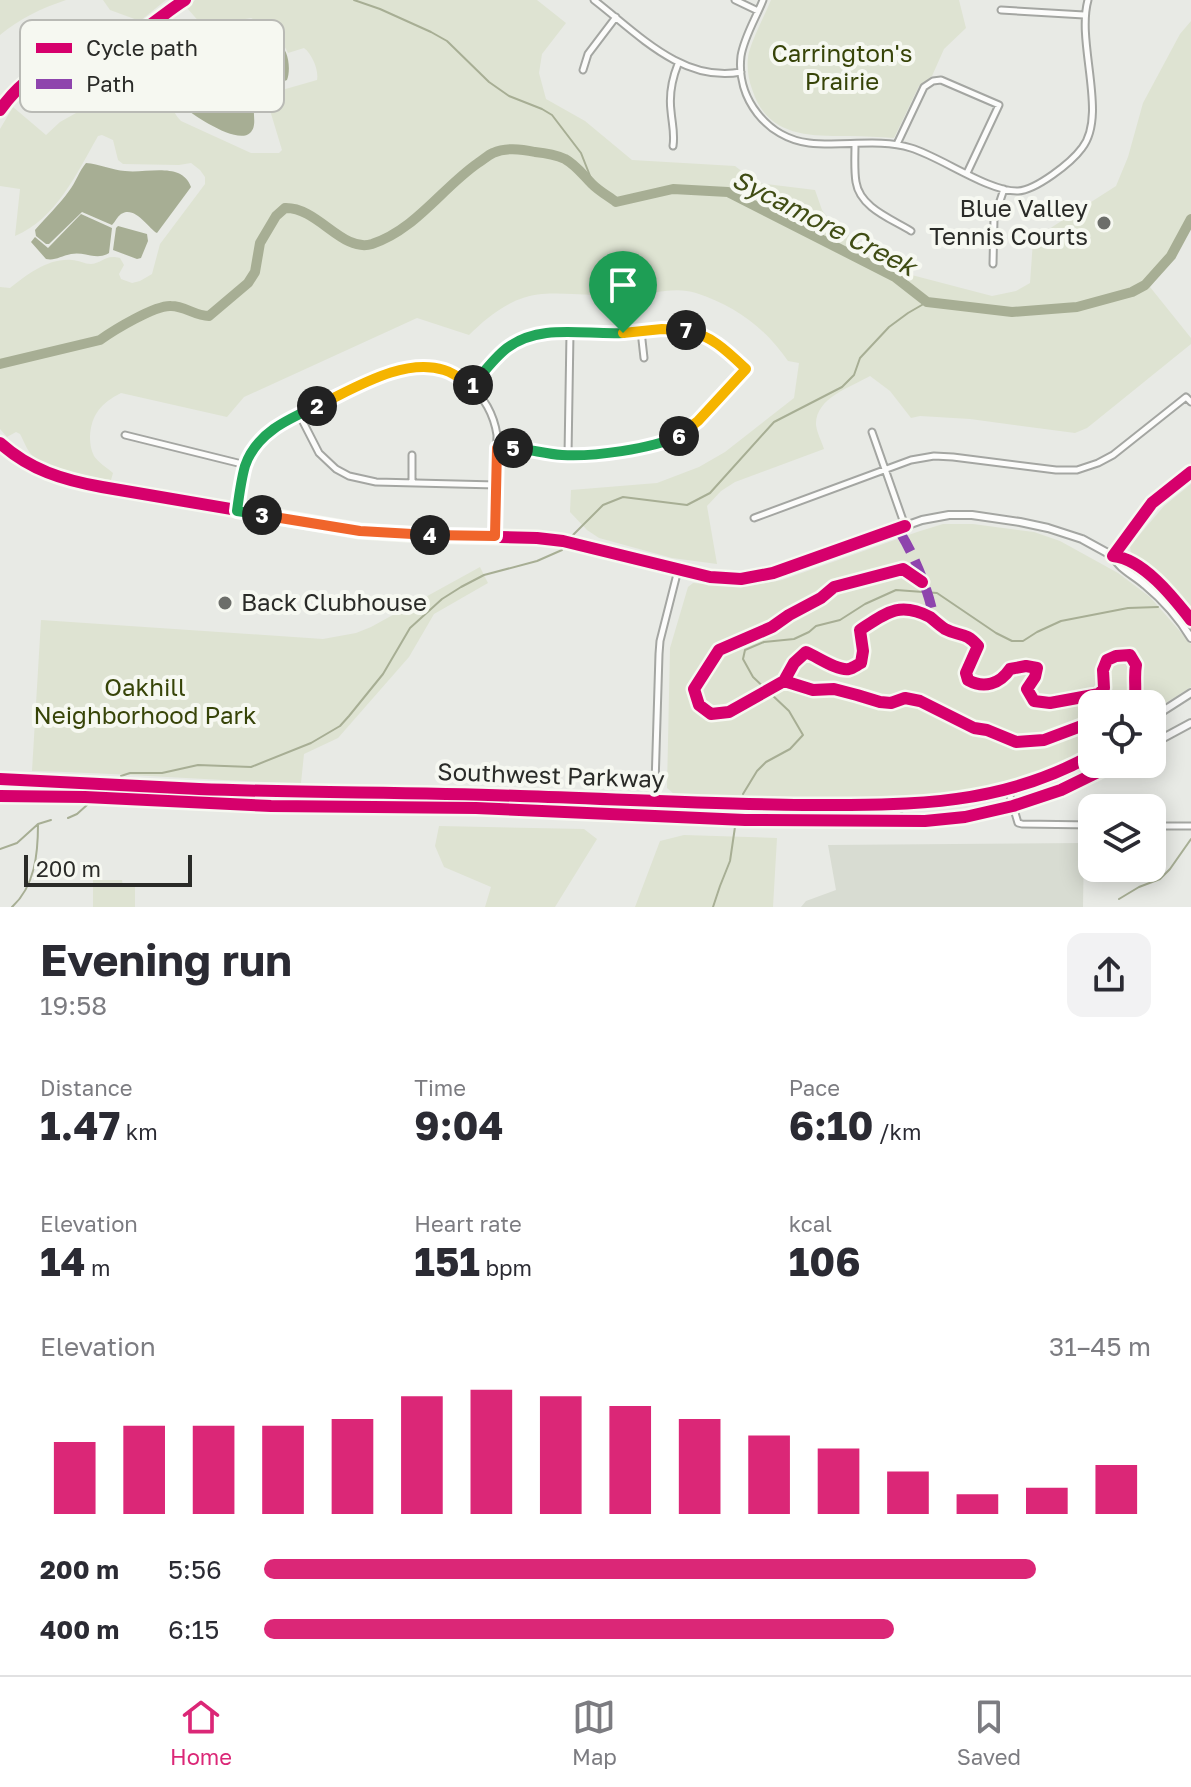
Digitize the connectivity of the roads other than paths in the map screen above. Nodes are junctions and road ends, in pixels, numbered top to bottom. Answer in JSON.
{"nodes":[{"id":1,"x":179,"y":0,"type":"edge"},
{"id":2,"x":185,"y":0,"type":"edge"},
{"id":3,"x":594,"y":0,"type":"edge"},
{"id":4,"x":735,"y":0,"type":"edge"},
{"id":5,"x":763,"y":0,"type":"edge"},
{"id":6,"x":1088,"y":0,"type":"edge"},
{"id":7,"x":173,"y":7,"type":"junction"},
{"id":8,"x":1001,"y":10,"type":"dead end"},
{"id":9,"x":758,"y":11,"type":"junction"},
{"id":10,"x":1084,"y":15,"type":"junction"},
{"id":11,"x":616,"y":17,"type":"junction"},
{"id":12,"x":156,"y":20,"type":"edge"},
{"id":13,"x":678,"y":64,"type":"junction"},
{"id":14,"x":583,"y":70,"type":"dead end"},
{"id":15,"x":741,"y":72,"type":"junction"},
{"id":16,"x":20,"y":88,"type":"edge"},
{"id":17,"x":0,"y":110,"type":"edge"},
{"id":18,"x":855,"y":144,"type":"junction"},
{"id":19,"x":897,"y":144,"type":"junction"},
{"id":20,"x":673,"y":146,"type":"dead end"},
{"id":21,"x":967,"y":173,"type":"junction"},
{"id":22,"x":1004,"y":189,"type":"junction"},
{"id":23,"x":911,"y":231,"type":"dead end"},
{"id":24,"x":993,"y":264,"type":"dead end"},
{"id":25,"x":641,"y":331,"type":"junction"},
{"id":26,"x":570,"y":333,"type":"junction"},
{"id":27,"x":644,"y":358,"type":"dead end"},
{"id":28,"x":472,"y":386,"type":"junction"},
{"id":29,"x":1191,"y":402,"type":"edge"},
{"id":30,"x":299,"y":414,"type":"junction"},
{"id":31,"x":872,"y":432,"type":"dead end"},
{"id":32,"x":125,"y":435,"type":"dead end"},
{"id":33,"x":0,"y":443,"type":"edge"},
{"id":34,"x":497,"y":448,"type":"junction"},
{"id":35,"x":412,"y":455,"type":"dead end"},
{"id":36,"x":568,"y":455,"type":"junction"},
{"id":37,"x":246,"y":465,"type":"junction"},
{"id":38,"x":886,"y":470,"type":"junction"},
{"id":39,"x":1191,"y":472,"type":"edge"},
{"id":40,"x":412,"y":483,"type":"junction"},
{"id":41,"x":496,"y":485,"type":"junction"},
{"id":42,"x":237,"y":511,"type":"junction"},
{"id":43,"x":754,"y":518,"type":"dead end"},
{"id":44,"x":905,"y":526,"type":"junction"},
{"id":45,"x":495,"y":536,"type":"junction"},
{"id":46,"x":1113,"y":556,"type":"junction"},
{"id":47,"x":678,"y":570,"type":"junction"},
{"id":48,"x":1191,"y":620,"type":"edge"},
{"id":49,"x":1191,"y":638,"type":"edge"},
{"id":50,"x":1191,"y":693,"type":"edge"},
{"id":51,"x":1166,"y":709,"type":"edge"},
{"id":52,"x":1191,"y":723,"type":"edge"},
{"id":53,"x":1166,"y":736,"type":"edge"},
{"id":54,"x":1078,"y":762,"type":"edge"},
{"id":55,"x":1085,"y":778,"type":"edge"},
{"id":56,"x":0,"y":779,"type":"edge"},
{"id":57,"x":58,"y":781,"type":"junction"},
{"id":58,"x":1008,"y":789,"type":"junction"},
{"id":59,"x":0,"y":796,"type":"edge"},
{"id":60,"x":58,"y":796,"type":"junction"},
{"id":61,"x":655,"y":802,"type":"junction"},
{"id":62,"x":905,"y":804,"type":"junction"},
{"id":63,"x":1013,"y":806,"type":"junction"},
{"id":64,"x":654,"y":817,"type":"junction"},
{"id":65,"x":841,"y":821,"type":"junction"},
{"id":66,"x":1078,"y":825,"type":"edge"},
{"id":67,"x":1166,"y":826,"type":"edge"},
{"id":68,"x":1191,"y":826,"type":"edge"}],
"edges":[{"from":1,"to":7,"type":"street"},
{"from":2,"to":7,"type":"street"},
{"from":3,"to":11,"type":"street"},
{"from":4,"to":9,"type":"street"},
{"from":5,"to":9,"type":"street"},
{"from":6,"to":10,"type":"street"},
{"from":7,"to":12,"type":"street"},
{"from":8,"to":10,"type":"street"},
{"from":9,"to":15,"type":"street"},
{"from":10,"to":22,"type":"street"},
{"from":11,"to":13,"type":"street"},
{"from":11,"to":14,"type":"street"},
{"from":13,"to":15,"type":"street"},
{"from":13,"to":20,"type":"street"},
{"from":15,"to":18,"type":"street"},
{"from":16,"to":17,"type":"street"},
{"from":18,"to":19,"type":"street"},
{"from":18,"to":23,"type":"street"},
{"from":19,"to":21,"type":"street"},
{"from":19,"to":21,"type":"street"},
{"from":21,"to":22,"type":"street"},
{"from":22,"to":24,"type":"street"},
{"from":25,"to":26,"type":"street"},
{"from":25,"to":27,"type":"street"},
{"from":25,"to":36,"type":"street"},
{"from":26,"to":28,"type":"street"},
{"from":26,"to":36,"type":"street"},
{"from":28,"to":30,"type":"street"},
{"from":28,"to":34,"type":"street"},
{"from":29,"to":38,"type":"street"},
{"from":30,"to":37,"type":"street"},
{"from":30,"to":40,"type":"street"},
{"from":31,"to":38,"type":"street"},
{"from":32,"to":37,"type":"street"},
{"from":33,"to":42,"type":"street"},
{"from":34,"to":36,"type":"street"},
{"from":34,"to":41,"type":"street"},
{"from":35,"to":40,"type":"street"},
{"from":37,"to":42,"type":"street"},
{"from":38,"to":43,"type":"street"},
{"from":38,"to":44,"type":"street"},
{"from":39,"to":46,"type":"street"},
{"from":40,"to":41,"type":"street"},
{"from":41,"to":45,"type":"street"},
{"from":42,"to":45,"type":"street"},
{"from":44,"to":46,"type":"street"},
{"from":44,"to":47,"type":"street"},
{"from":45,"to":47,"type":"street"},
{"from":46,"to":48,"type":"street"},
{"from":46,"to":49,"type":"street"},
{"from":47,"to":61,"type":"street"},
{"from":50,"to":51,"type":"main road"},
{"from":52,"to":53,"type":"main road"},
{"from":54,"to":58,"type":"main road","name":"Southwest Parkway"},
{"from":55,"to":63,"type":"main road","name":"Southwest Parkway"},
{"from":56,"to":57,"type":"main road","name":"Southwest Parkway"},
{"from":57,"to":60,"type":"main road"},
{"from":57,"to":61,"type":"main road","name":"Southwest Parkway"},
{"from":58,"to":62,"type":"main road","name":"Southwest Parkway"},
{"from":58,"to":63,"type":"street"},
{"from":59,"to":60,"type":"main road","name":"Southwest Parkway"},
{"from":60,"to":64,"type":"main road","name":"Southwest Parkway"},
{"from":61,"to":62,"type":"main road","name":"Southwest Parkway"},
{"from":61,"to":64,"type":"street"},
{"from":62,"to":65,"type":"main road"},
{"from":63,"to":65,"type":"main road","name":"Southwest Parkway"},
{"from":63,"to":66,"type":"street"},
{"from":64,"to":65,"type":"main road","name":"Southwest Parkway"},
{"from":67,"to":68,"type":"street"}]}
